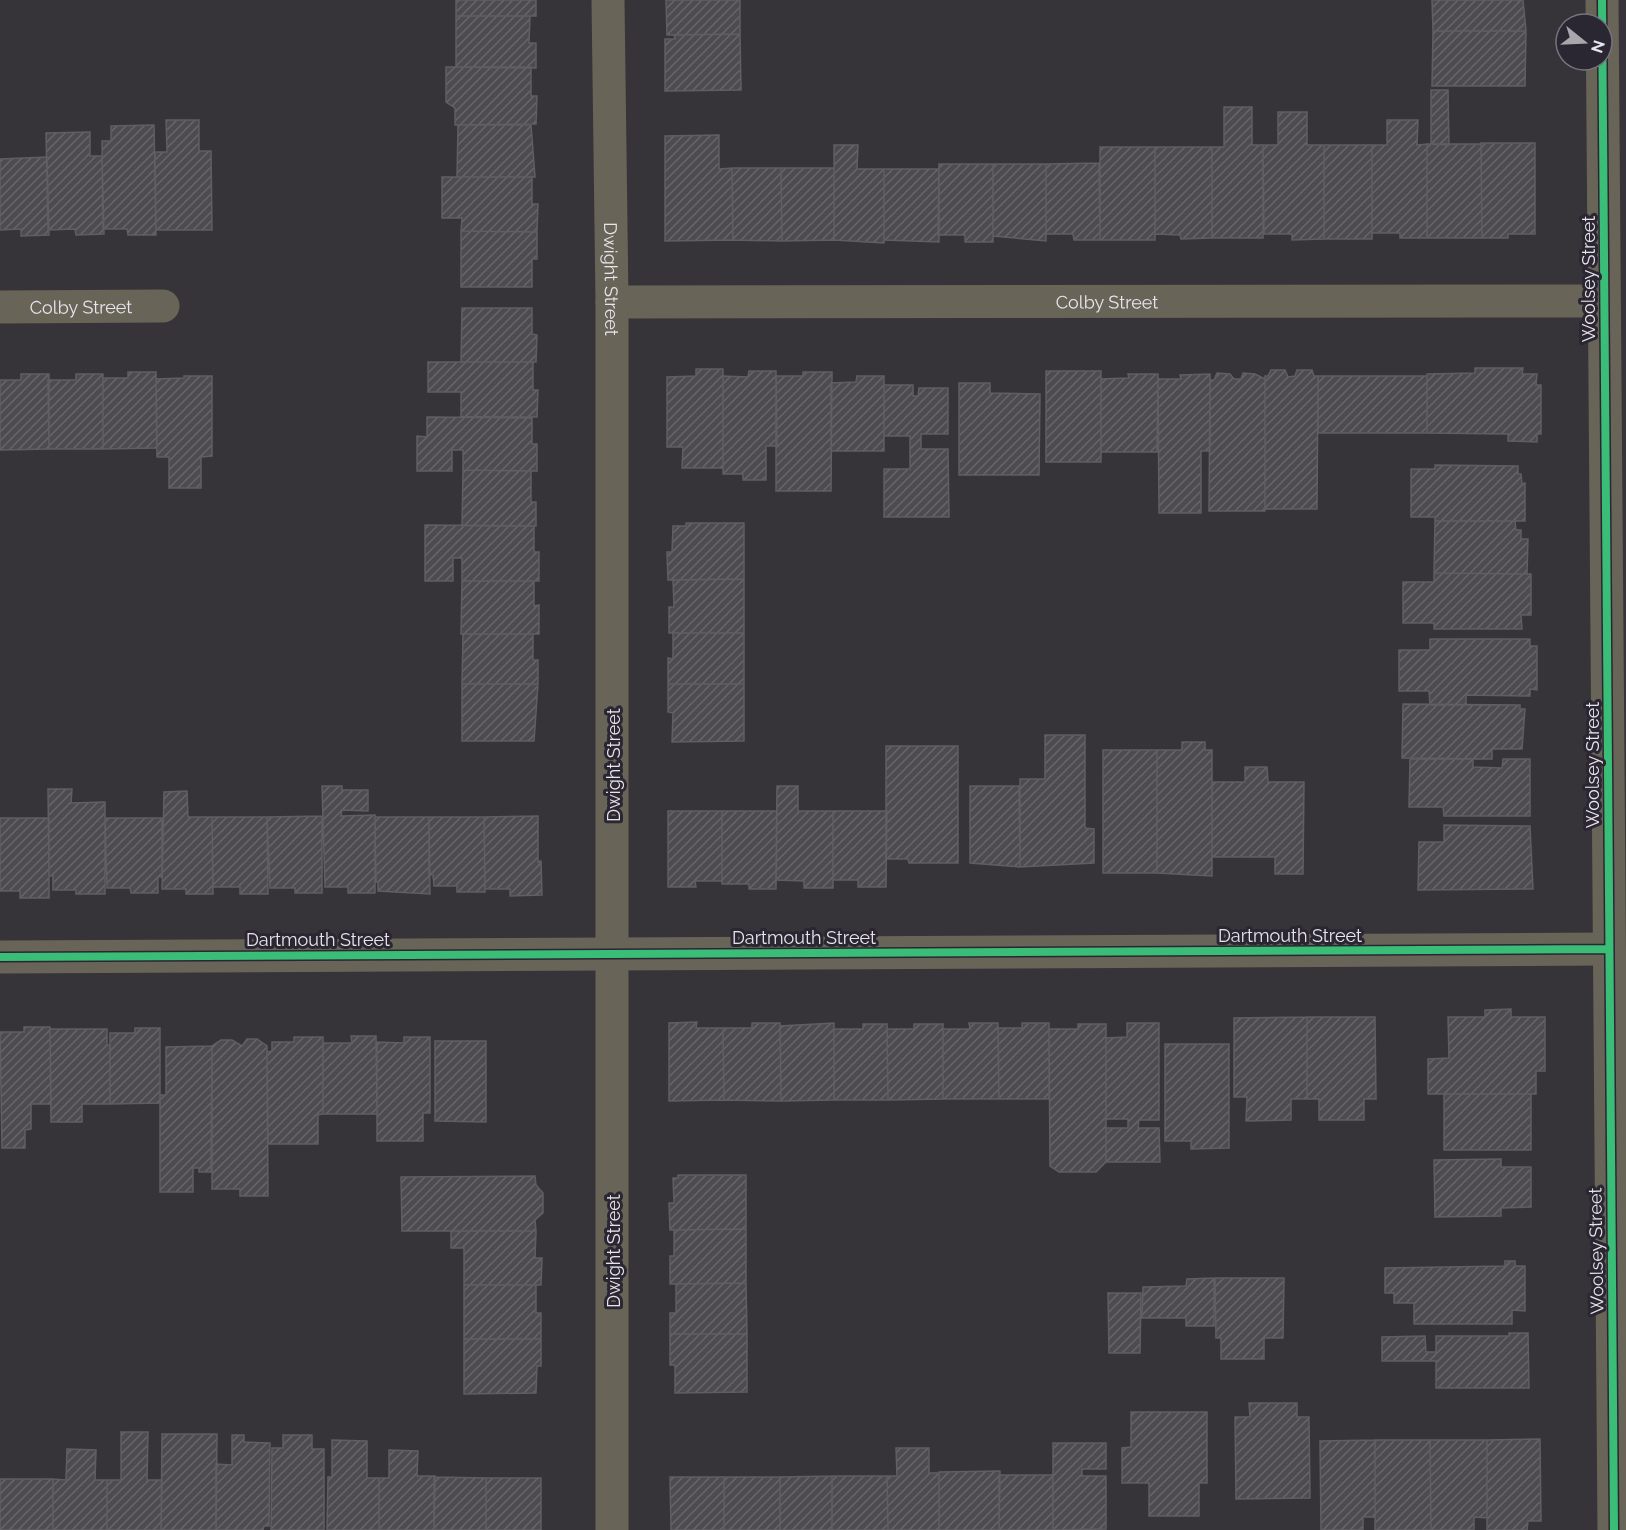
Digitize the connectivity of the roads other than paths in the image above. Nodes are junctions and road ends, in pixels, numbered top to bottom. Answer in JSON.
{"nodes":[{"id":1,"x":608,"y":0,"type":"edge"},
{"id":2,"x":1602,"y":0,"type":"edge"},
{"id":3,"x":1603,"y":301,"type":"junction"},
{"id":4,"x":612,"y":302,"type":"junction"},
{"id":5,"x":163,"y":306,"type":"dead end"},
{"id":6,"x":0,"y":307,"type":"edge"},
{"id":7,"x":1608,"y":949,"type":"junction"},
{"id":8,"x":613,"y":952,"type":"junction"},
{"id":9,"x":0,"y":957,"type":"edge"},
{"id":10,"x":612,"y":1530,"type":"edge"},
{"id":11,"x":1614,"y":1530,"type":"edge"}],
"edges":[{"from":1,"to":4,"type":"street","name":"Dwight Street"},
{"from":2,"to":3,"type":"street","name":"Woolsey Street"},
{"from":3,"to":4,"type":"street","name":"Colby Street"},
{"from":3,"to":7,"type":"street","name":"Woolsey Street"},
{"from":4,"to":8,"type":"street","name":"Dwight Street"},
{"from":5,"to":6,"type":"street","name":"Colby Street"},
{"from":7,"to":8,"type":"street","name":"Dartmouth Street"},
{"from":7,"to":11,"type":"street","name":"Woolsey Street"},
{"from":8,"to":9,"type":"street","name":"Dartmouth Street"},
{"from":8,"to":10,"type":"street","name":"Dwight Street"}]}
